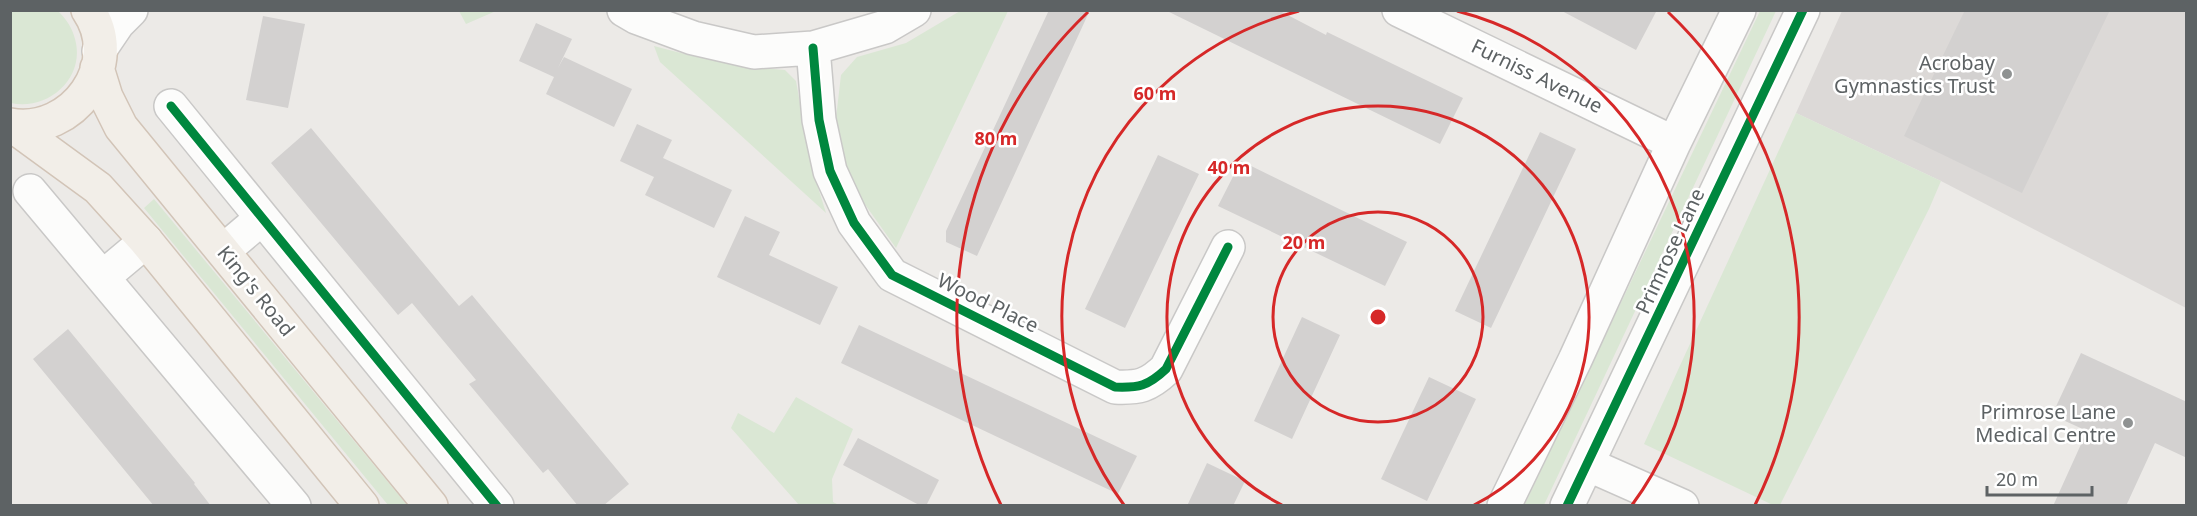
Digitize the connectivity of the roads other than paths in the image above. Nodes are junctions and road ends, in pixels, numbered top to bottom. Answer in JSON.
{"nodes":[{"id":1,"x":88,"y":10,"type":"edge"},
{"id":2,"x":131,"y":10,"type":"edge"},
{"id":3,"x":624,"y":10,"type":"edge"},
{"id":4,"x":914,"y":10,"type":"edge"},
{"id":5,"x":1399,"y":10,"type":"edge"},
{"id":6,"x":1739,"y":10,"type":"edge"},
{"id":7,"x":1803,"y":10,"type":"edge"},
{"id":8,"x":813,"y":48,"type":"junction"},
{"id":9,"x":98,"y":60,"type":"junction"},
{"id":10,"x":171,"y":106,"type":"dead end"},
{"id":11,"x":12,"y":125,"type":"edge"},
{"id":12,"x":1674,"y":143,"type":"junction"},
{"id":13,"x":30,"y":191,"type":"dead end"},
{"id":14,"x":262,"y":218,"type":"junction"},
{"id":15,"x":146,"y":241,"type":"junction"},
{"id":16,"x":1228,"y":247,"type":"dead end"},
{"id":17,"x":223,"y":251,"type":"junction"},
{"id":18,"x":103,"y":277,"type":"junction"},
{"id":19,"x":1587,"y":464,"type":"junction"},
{"id":20,"x":294,"y":506,"type":"edge"},
{"id":21,"x":362,"y":506,"type":"edge"},
{"id":22,"x":430,"y":506,"type":"edge"},
{"id":23,"x":497,"y":506,"type":"edge"},
{"id":24,"x":1504,"y":506,"type":"edge"},
{"id":25,"x":1567,"y":506,"type":"edge"},
{"id":26,"x":1682,"y":506,"type":"edge"}],
"edges":[{"from":1,"to":9,"type":"main road","name":"King's Road"},
{"from":2,"to":9,"type":"street"},
{"from":3,"to":8,"type":"street"},
{"from":4,"to":8,"type":"street"},
{"from":5,"to":12,"type":"street","name":"Furniss Avenue"},
{"from":6,"to":12,"type":"street","name":"Primrose Lane"},
{"from":7,"to":19,"type":"street","name":"Primrose Lane"},
{"from":8,"to":16,"type":"street","name":"Wood Place"},
{"from":9,"to":11,"type":"main road"},
{"from":9,"to":17,"type":"main road","name":"King's Road"},
{"from":10,"to":14,"type":"street"},
{"from":11,"to":15,"type":"main road"},
{"from":12,"to":24,"type":"street","name":"Primrose Lane"},
{"from":13,"to":18,"type":"street"},
{"from":14,"to":17,"type":"street"},
{"from":14,"to":23,"type":"street"},
{"from":15,"to":18,"type":"street"},
{"from":15,"to":21,"type":"main road"},
{"from":17,"to":22,"type":"main road","name":"King's Road"},
{"from":18,"to":20,"type":"street"},
{"from":19,"to":25,"type":"street","name":"Primrose Lane"},
{"from":19,"to":26,"type":"street"}]}
